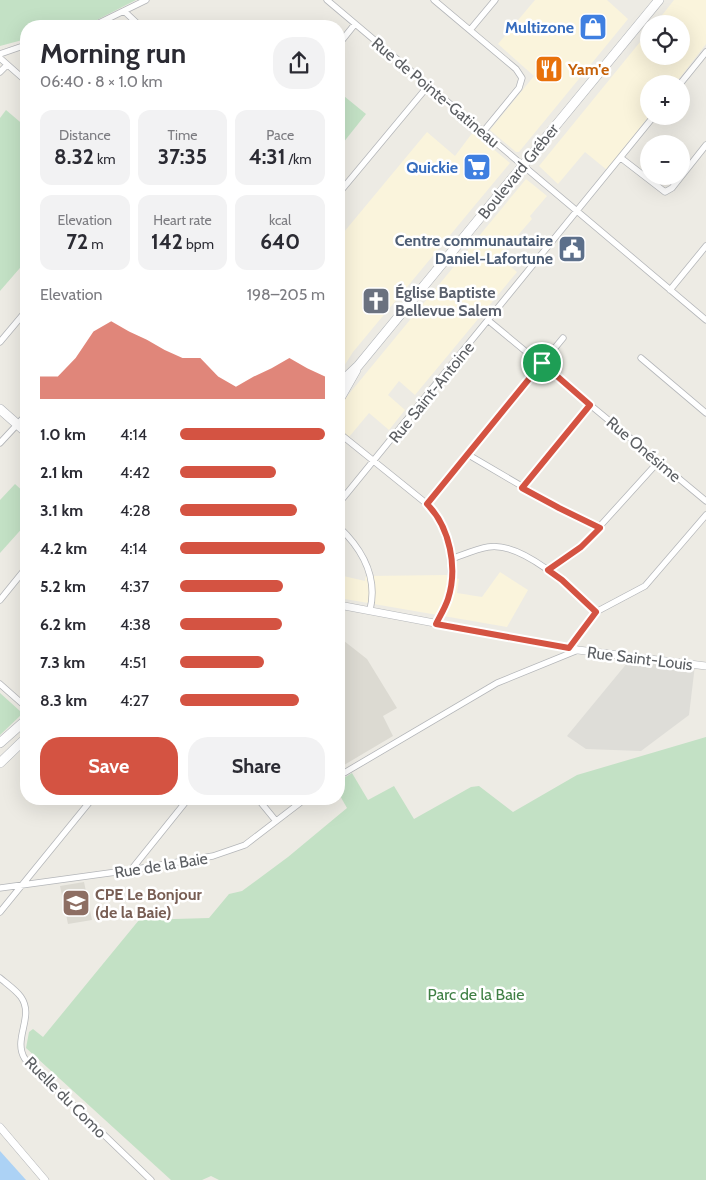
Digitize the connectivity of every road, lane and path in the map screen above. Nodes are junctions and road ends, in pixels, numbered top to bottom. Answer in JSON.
{"nodes":[{"id":1,"x":146,"y":0,"type":"edge"},
{"id":2,"x":327,"y":0,"type":"edge"},
{"id":3,"x":434,"y":0,"type":"edge"},
{"id":4,"x":495,"y":0,"type":"edge"},
{"id":5,"x":659,"y":0,"type":"edge"},
{"id":6,"x":124,"y":11,"type":"junction"},
{"id":7,"x":105,"y":20,"type":"edge"},
{"id":8,"x":134,"y":20,"type":"edge"},
{"id":9,"x":355,"y":24,"type":"junction"},
{"id":10,"x":470,"y":30,"type":"junction"},
{"id":11,"x":345,"y":36,"type":"edge"},
{"id":12,"x":20,"y":47,"type":"edge"},
{"id":13,"x":706,"y":52,"type":"edge"},
{"id":14,"x":0,"y":54,"type":"edge"},
{"id":15,"x":0,"y":58,"type":"edge"},
{"id":16,"x":7,"y":65,"type":"junction"},
{"id":17,"x":0,"y":72,"type":"edge"},
{"id":18,"x":687,"y":75,"type":"edge"},
{"id":19,"x":20,"y":76,"type":"edge"},
{"id":20,"x":428,"y":86,"type":"junction"},
{"id":21,"x":647,"y":125,"type":"edge"},
{"id":22,"x":483,"y":132,"type":"junction"},
{"id":23,"x":706,"y":145,"type":"edge"},
{"id":24,"x":621,"y":158,"type":"junction"},
{"id":25,"x":523,"y":165,"type":"junction"},
{"id":26,"x":345,"y":186,"type":"edge"},
{"id":27,"x":578,"y":212,"type":"junction"},
{"id":28,"x":706,"y":246,"type":"edge"},
{"id":29,"x":670,"y":290,"type":"junction"},
{"id":30,"x":20,"y":318,"type":"edge"},
{"id":31,"x":706,"y":320,"type":"edge"},
{"id":32,"x":489,"y":321,"type":"junction"},
{"id":33,"x":563,"y":338,"type":"dead end"},
{"id":34,"x":0,"y":342,"type":"edge"},
{"id":35,"x":641,"y":358,"type":"dead end"},
{"id":36,"x":542,"y":363,"type":"junction"},
{"id":37,"x":358,"y":366,"type":"junction"},
{"id":38,"x":345,"y":378,"type":"edge"},
{"id":39,"x":345,"y":389,"type":"edge"},
{"id":40,"x":590,"y":405,"type":"junction"},
{"id":41,"x":0,"y":409,"type":"edge"},
{"id":42,"x":706,"y":413,"type":"edge"},
{"id":43,"x":20,"y":422,"type":"edge"},
{"id":44,"x":18,"y":424,"type":"junction"},
{"id":45,"x":345,"y":437,"type":"edge"},
{"id":46,"x":0,"y":443,"type":"edge"},
{"id":47,"x":467,"y":454,"type":"junction"},
{"id":48,"x":374,"y":461,"type":"junction"},
{"id":49,"x":659,"y":461,"type":"junction"},
{"id":50,"x":522,"y":488,"type":"junction"},
{"id":51,"x":345,"y":496,"type":"edge"},
{"id":52,"x":706,"y":501,"type":"edge"},
{"id":53,"x":427,"y":504,"type":"junction"},
{"id":54,"x":706,"y":515,"type":"edge"},
{"id":55,"x":600,"y":528,"type":"junction"},
{"id":56,"x":345,"y":533,"type":"edge"},
{"id":57,"x":451,"y":559,"type":"junction"},
{"id":58,"x":548,"y":570,"type":"junction"},
{"id":59,"x":20,"y":575,"type":"edge"},
{"id":60,"x":0,"y":600,"type":"edge"},
{"id":61,"x":345,"y":606,"type":"edge"},
{"id":62,"x":370,"y":610,"type":"junction"},
{"id":63,"x":596,"y":612,"type":"junction"},
{"id":64,"x":436,"y":624,"type":"junction"},
{"id":65,"x":569,"y":648,"type":"junction"},
{"id":66,"x":578,"y":650,"type":"junction"},
{"id":67,"x":706,"y":666,"type":"edge"},
{"id":68,"x":0,"y":684,"type":"edge"},
{"id":69,"x":20,"y":702,"type":"edge"},
{"id":70,"x":20,"y":725,"type":"edge"},
{"id":71,"x":0,"y":743,"type":"edge"},
{"id":72,"x":20,"y":744,"type":"edge"},
{"id":73,"x":0,"y":763,"type":"edge"},
{"id":74,"x":345,"y":772,"type":"edge"},
{"id":75,"x":87,"y":805,"type":"edge"},
{"id":76,"x":183,"y":805,"type":"edge"},
{"id":77,"x":263,"y":805,"type":"edge"},
{"id":78,"x":297,"y":805,"type":"edge"},
{"id":79,"x":276,"y":821,"type":"junction"},
{"id":80,"x":131,"y":870,"type":"junction"},
{"id":81,"x":22,"y":885,"type":"junction"},
{"id":82,"x":0,"y":888,"type":"edge"},
{"id":83,"x":10,"y":900,"type":"junction"},
{"id":84,"x":0,"y":912,"type":"edge"},
{"id":85,"x":0,"y":978,"type":"edge"},
{"id":86,"x":0,"y":1127,"type":"edge"},
{"id":87,"x":45,"y":1180,"type":"edge"},
{"id":88,"x":150,"y":1180,"type":"edge"}],
"edges":[{"from":1,"to":6,"type":"street"},
{"from":2,"to":9,"type":"street","name":"Rue de Pointe-Gatineau"},
{"from":3,"to":10,"type":"street"},
{"from":4,"to":10,"type":"street"},
{"from":5,"to":25,"type":"main road","name":"Boulevard Gréber"},
{"from":6,"to":7,"type":"street"},
{"from":6,"to":8,"type":"street"},
{"from":9,"to":11,"type":"street"},
{"from":9,"to":20,"type":"street","name":"Rue de Pointe-Gatineau"},
{"from":10,"to":22,"type":"street"},
{"from":12,"to":14,"type":"street"},
{"from":13,"to":18,"type":"street"},
{"from":15,"to":16,"type":"street"},
{"from":16,"to":17,"type":"street"},
{"from":16,"to":19,"type":"street"},
{"from":20,"to":22,"type":"street","name":"Rue de Pointe-Gatineau"},
{"from":20,"to":26,"type":"street"},
{"from":21,"to":24,"type":"street","name":"Rue Saint-Antoine"},
{"from":22,"to":25,"type":"street","name":"Rue de Pointe-Gatineau"},
{"from":23,"to":24,"type":"street"},
{"from":24,"to":27,"type":"street","name":"Rue Saint-Antoine"},
{"from":25,"to":27,"type":"street","name":"Rue de Pointe-Gatineau"},
{"from":25,"to":37,"type":"main road","name":"Boulevard Gréber"},
{"from":27,"to":29,"type":"street","name":"Rue de Pointe-Gatineau"},
{"from":27,"to":32,"type":"street","name":"Rue Saint-Antoine"},
{"from":28,"to":29,"type":"street"},
{"from":29,"to":31,"type":"street","name":"Rue de Pointe-Gatineau"},
{"from":30,"to":34,"type":"street"},
{"from":32,"to":36,"type":"street","name":"Rue Onésime"},
{"from":32,"to":48,"type":"street","name":"Rue Saint-Antoine"},
{"from":33,"to":36,"type":"street"},
{"from":35,"to":42,"type":"street"},
{"from":36,"to":40,"type":"street","name":"Rue Onésime"},
{"from":36,"to":47,"type":"street"},
{"from":37,"to":38,"type":"main road","name":"Boulevard Gréber"},
{"from":37,"to":39,"type":"main road","name":"Boulevard Gréber"},
{"from":40,"to":49,"type":"street","name":"Rue Onésime"},
{"from":40,"to":50,"type":"street"},
{"from":41,"to":44,"type":"main road"},
{"from":43,"to":44,"type":"street"},
{"from":44,"to":46,"type":"street"},
{"from":45,"to":48,"type":"street"},
{"from":47,"to":50,"type":"street"},
{"from":47,"to":53,"type":"street"},
{"from":48,"to":51,"type":"street","name":"Rue Saint-Antoine"},
{"from":48,"to":53,"type":"street"},
{"from":49,"to":52,"type":"street","name":"Rue Onésime"},
{"from":49,"to":55,"type":"street"},
{"from":50,"to":55,"type":"street"},
{"from":53,"to":57,"type":"street"},
{"from":54,"to":63,"type":"street"},
{"from":55,"to":58,"type":"street"},
{"from":56,"to":62,"type":"street"},
{"from":57,"to":58,"type":"street"},
{"from":57,"to":64,"type":"street"},
{"from":58,"to":63,"type":"street"},
{"from":59,"to":60,"type":"street"},
{"from":61,"to":62,"type":"street","name":"Rue Saint-Louis"},
{"from":62,"to":64,"type":"street","name":"Rue Saint-Louis"},
{"from":63,"to":65,"type":"street"},
{"from":64,"to":65,"type":"street","name":"Rue Saint-Louis"},
{"from":65,"to":66,"type":"street","name":"Rue Saint-Louis"},
{"from":66,"to":67,"type":"street","name":"Rue Saint-Louis"},
{"from":66,"to":74,"type":"street"},
{"from":68,"to":69,"type":"street"},
{"from":70,"to":71,"type":"main road"},
{"from":72,"to":73,"type":"main road"},
{"from":75,"to":81,"type":"street"},
{"from":76,"to":80,"type":"street"},
{"from":77,"to":79,"type":"street"},
{"from":78,"to":79,"type":"street","name":"Rue de la Baie"},
{"from":79,"to":80,"type":"street","name":"Rue de la Baie"},
{"from":80,"to":81,"type":"street","name":"Rue de la Baie"},
{"from":81,"to":82,"type":"street","name":"Rue de la Baie"},
{"from":81,"to":83,"type":"street"},
{"from":82,"to":83,"type":"street"},
{"from":83,"to":84,"type":"street"},
{"from":85,"to":88,"type":"street","name":"Ruelle du Como"},
{"from":86,"to":87,"type":"street"}]}
